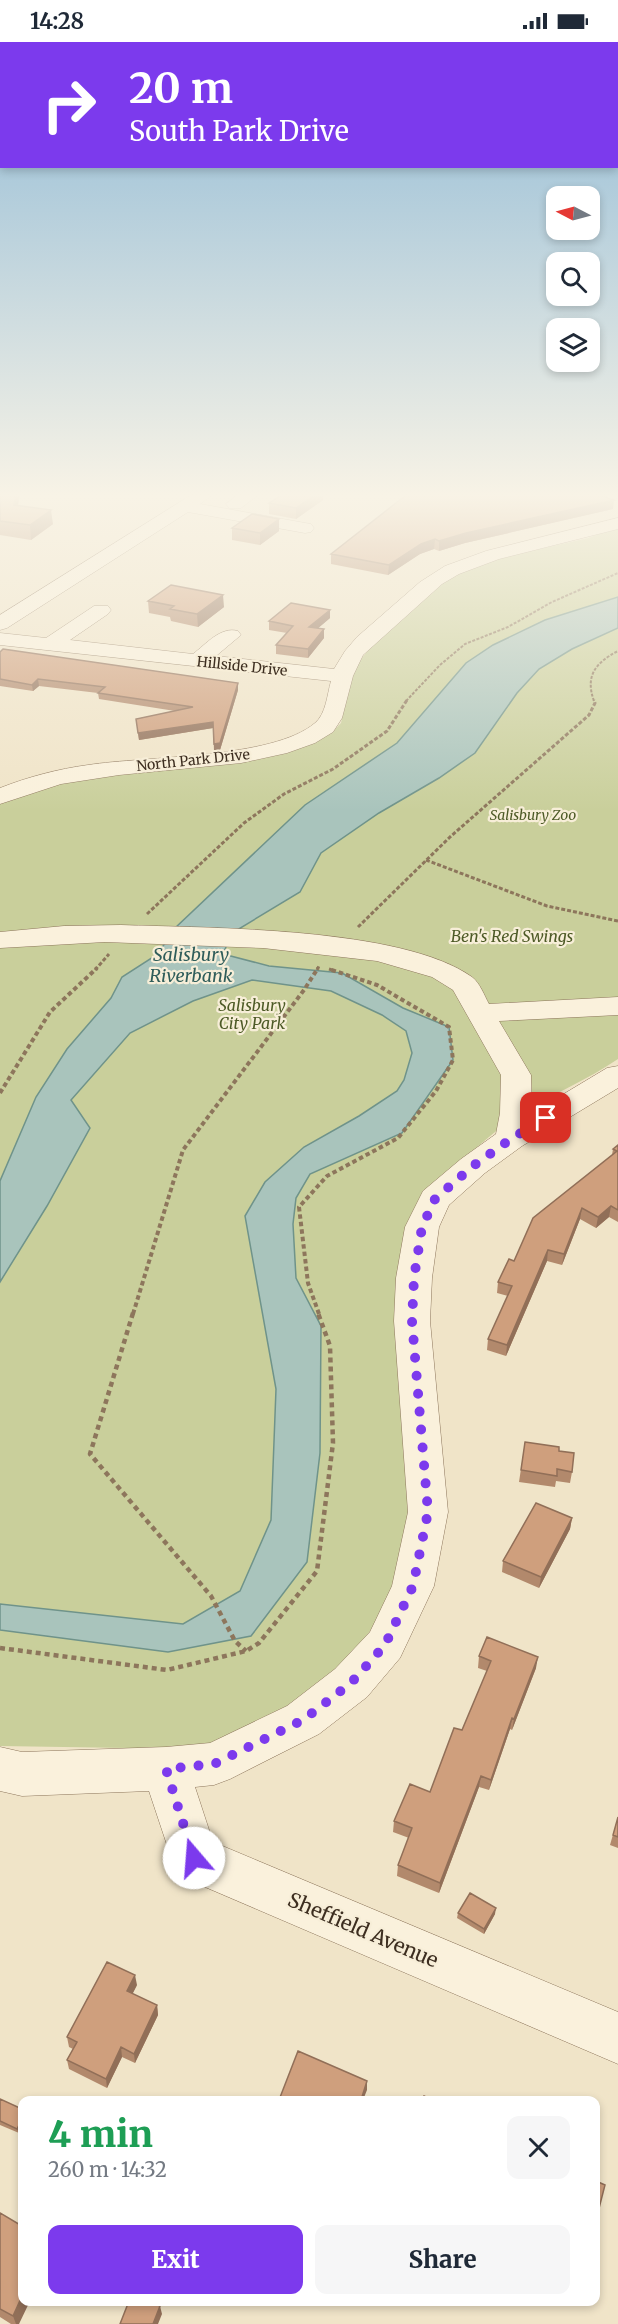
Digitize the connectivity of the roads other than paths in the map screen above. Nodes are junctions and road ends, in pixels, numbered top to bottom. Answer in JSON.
{"nodes":[{"id":1,"x":37,"y":598,"type":"edge"},
{"id":2,"x":415,"y":598,"type":"edge"},
{"id":3,"x":101,"y":610,"type":"dead end"},
{"id":4,"x":9,"y":616,"type":"edge"},
{"id":5,"x":0,"y":624,"type":"edge"},
{"id":6,"x":231,"y":635,"type":"dead end"},
{"id":7,"x":0,"y":639,"type":"edge"},
{"id":8,"x":49,"y":645,"type":"junction"},
{"id":9,"x":197,"y":661,"type":"junction"},
{"id":10,"x":341,"y":676,"type":"junction"},
{"id":11,"x":0,"y":797,"type":"edge"},
{"id":12,"x":0,"y":940,"type":"edge"},
{"id":13,"x":618,"y":1006,"type":"edge"},
{"id":14,"x":480,"y":1013,"type":"junction"},
{"id":15,"x":618,"y":1076,"type":"edge"},
{"id":16,"x":511,"y":1139,"type":"junction"},
{"id":17,"x":0,"y":1769,"type":"edge"},
{"id":18,"x":166,"y":1769,"type":"junction"},
{"id":19,"x":618,"y":2038,"type":"edge"}],
"edges":[{"from":1,"to":4,"type":"street"},
{"from":2,"to":10,"type":"street","name":"North Park Drive"},
{"from":3,"to":8,"type":"street"},
{"from":4,"to":5,"type":"street"},
{"from":6,"to":9,"type":"street"},
{"from":7,"to":8,"type":"street","name":"Hillside Drive"},
{"from":8,"to":9,"type":"street","name":"Hillside Drive"},
{"from":9,"to":10,"type":"street","name":"Hillside Drive"},
{"from":10,"to":11,"type":"street","name":"North Park Drive"},
{"from":12,"to":14,"type":"street"},
{"from":13,"to":14,"type":"street"},
{"from":14,"to":16,"type":"street"},
{"from":15,"to":16,"type":"street"},
{"from":16,"to":18,"type":"street"},
{"from":17,"to":18,"type":"street"},
{"from":18,"to":19,"type":"street","name":"Sheffield Avenue"}]}
